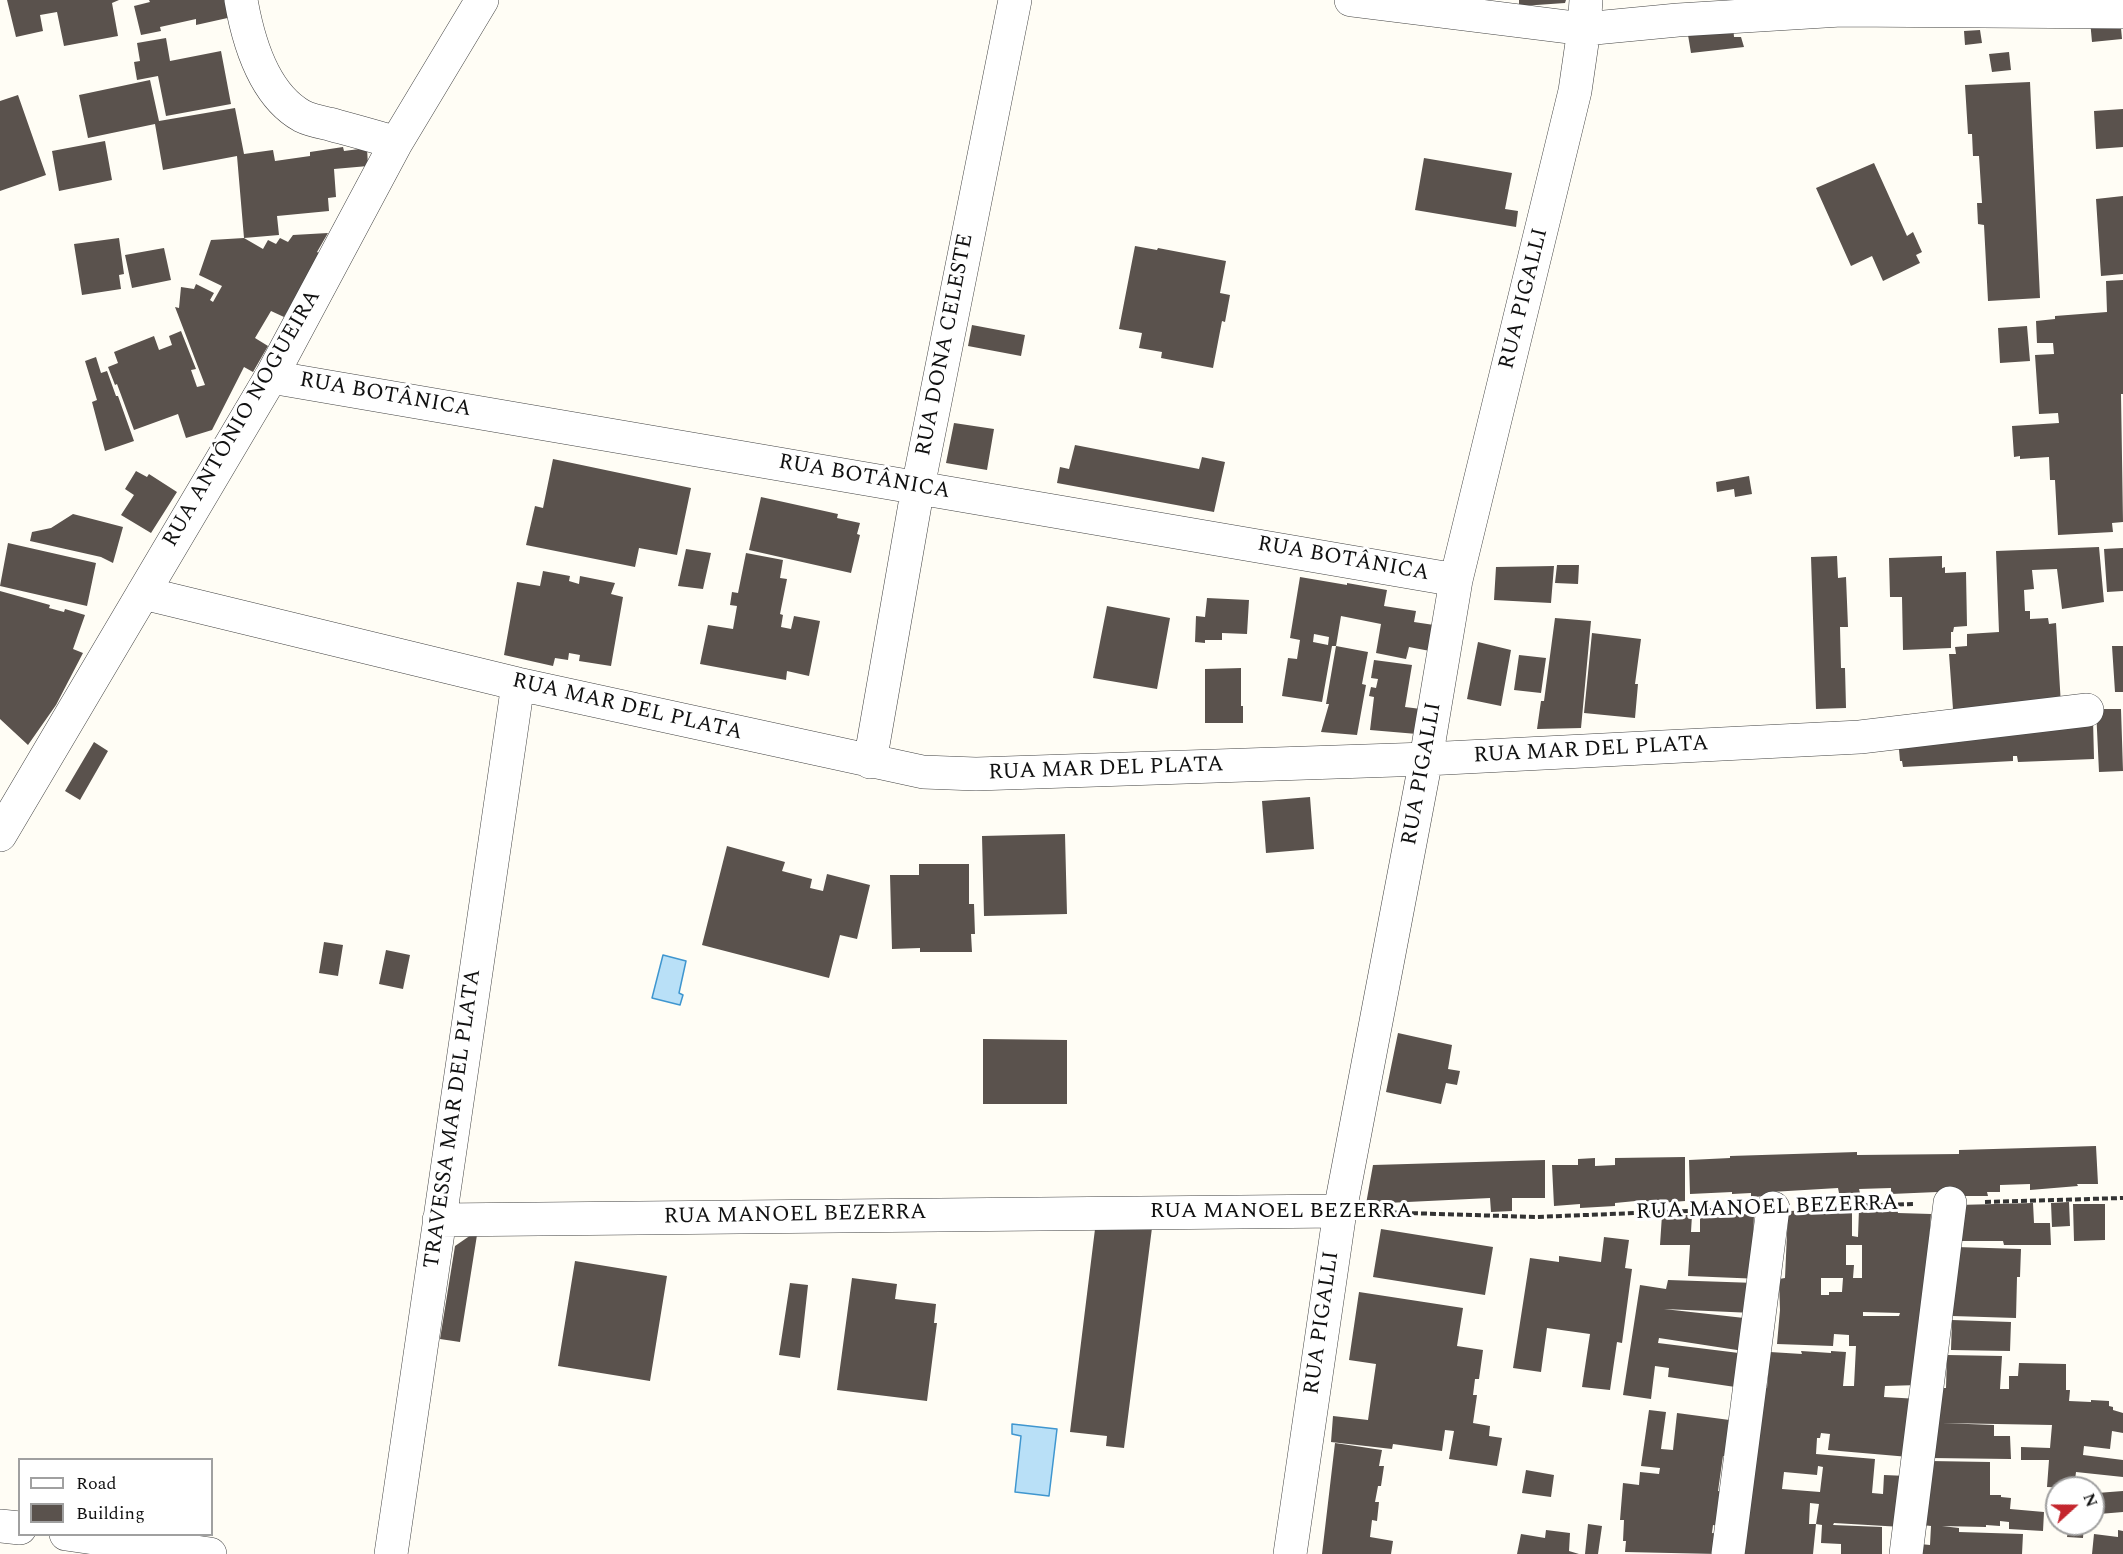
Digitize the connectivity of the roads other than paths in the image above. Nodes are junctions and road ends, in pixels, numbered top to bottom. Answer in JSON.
{"nodes":[{"id":1,"x":241,"y":0,"type":"edge"},
{"id":2,"x":482,"y":0,"type":"edge"},
{"id":3,"x":1015,"y":0,"type":"edge"},
{"id":4,"x":1351,"y":0,"type":"edge"},
{"id":5,"x":2123,"y":12,"type":"edge"},
{"id":6,"x":1585,"y":15,"type":"edge"},
{"id":7,"x":396,"y":143,"type":"junction"},
{"id":8,"x":271,"y":376,"type":"junction"},
{"id":9,"x":918,"y":487,"type":"junction"},
{"id":10,"x":1456,"y":580,"type":"junction"},
{"id":11,"x":143,"y":593,"type":"junction"},
{"id":12,"x":518,"y":684,"type":"junction"},
{"id":13,"x":2087,"y":710,"type":"dead end"},
{"id":14,"x":1426,"y":759,"type":"junction"},
{"id":15,"x":870,"y":762,"type":"junction"},
{"id":16,"x":0,"y":835,"type":"edge"},
{"id":17,"x":1950,"y":1203,"type":"road end"},
{"id":18,"x":1773,"y":1208,"type":"road end"},
{"id":19,"x":1340,"y":1211,"type":"junction"},
{"id":20,"x":439,"y":1220,"type":"junction"},
{"id":21,"x":0,"y":1526,"type":"edge"},
{"id":22,"x":18,"y":1528,"type":"edge"},
{"id":23,"x":80,"y":1536,"type":"edge"},
{"id":24,"x":210,"y":1554,"type":"edge"},
{"id":25,"x":391,"y":1554,"type":"edge"},
{"id":26,"x":1290,"y":1554,"type":"edge"},
{"id":27,"x":1728,"y":1554,"type":"edge"},
{"id":28,"x":1906,"y":1554,"type":"edge"}],
"edges":[{"from":1,"to":7,"type":"street"},
{"from":2,"to":7,"type":"street","name":"RUA ANTÔNIO NOGUEIRA"},
{"from":3,"to":9,"type":"street","name":"RUA DONA CELESTE"},
{"from":4,"to":6,"type":"street"},
{"from":5,"to":6,"type":"street"},
{"from":6,"to":10,"type":"street","name":"RUA PIGALLI"},
{"from":7,"to":8,"type":"street","name":"RUA ANTÔNIO NOGUEIRA"},
{"from":8,"to":9,"type":"street","name":"RUA BOTÂNICA"},
{"from":8,"to":11,"type":"street","name":"RUA ANTÔNIO NOGUEIRA"},
{"from":9,"to":10,"type":"street","name":"RUA BOTÂNICA"},
{"from":9,"to":15,"type":"street","name":"RUA DONA CELESTE"},
{"from":10,"to":14,"type":"street","name":"RUA PIGALLI"},
{"from":11,"to":12,"type":"street","name":"RUA MAR DEL PLATA"},
{"from":11,"to":16,"type":"street","name":"RUA ANTÔNIO NOGUEIRA"},
{"from":12,"to":15,"type":"street","name":"RUA MAR DEL PLATA"},
{"from":12,"to":20,"type":"street","name":"TRAVESSA MAR DEL PLATA"},
{"from":13,"to":14,"type":"street","name":"RUA MAR DEL PLATA"},
{"from":14,"to":15,"type":"street","name":"RUA MAR DEL PLATA"},
{"from":14,"to":19,"type":"street","name":"RUA PIGALLI"},
{"from":17,"to":28,"type":"street"},
{"from":18,"to":27,"type":"street"},
{"from":19,"to":20,"type":"street","name":"RUA MANOEL BEZERRA"},
{"from":19,"to":26,"type":"street","name":"RUA PIGALLI"},
{"from":20,"to":25,"type":"street","name":"TRAVESSA MAR DEL PLATA"},
{"from":21,"to":22,"type":"street"},
{"from":23,"to":24,"type":"street"}]}
